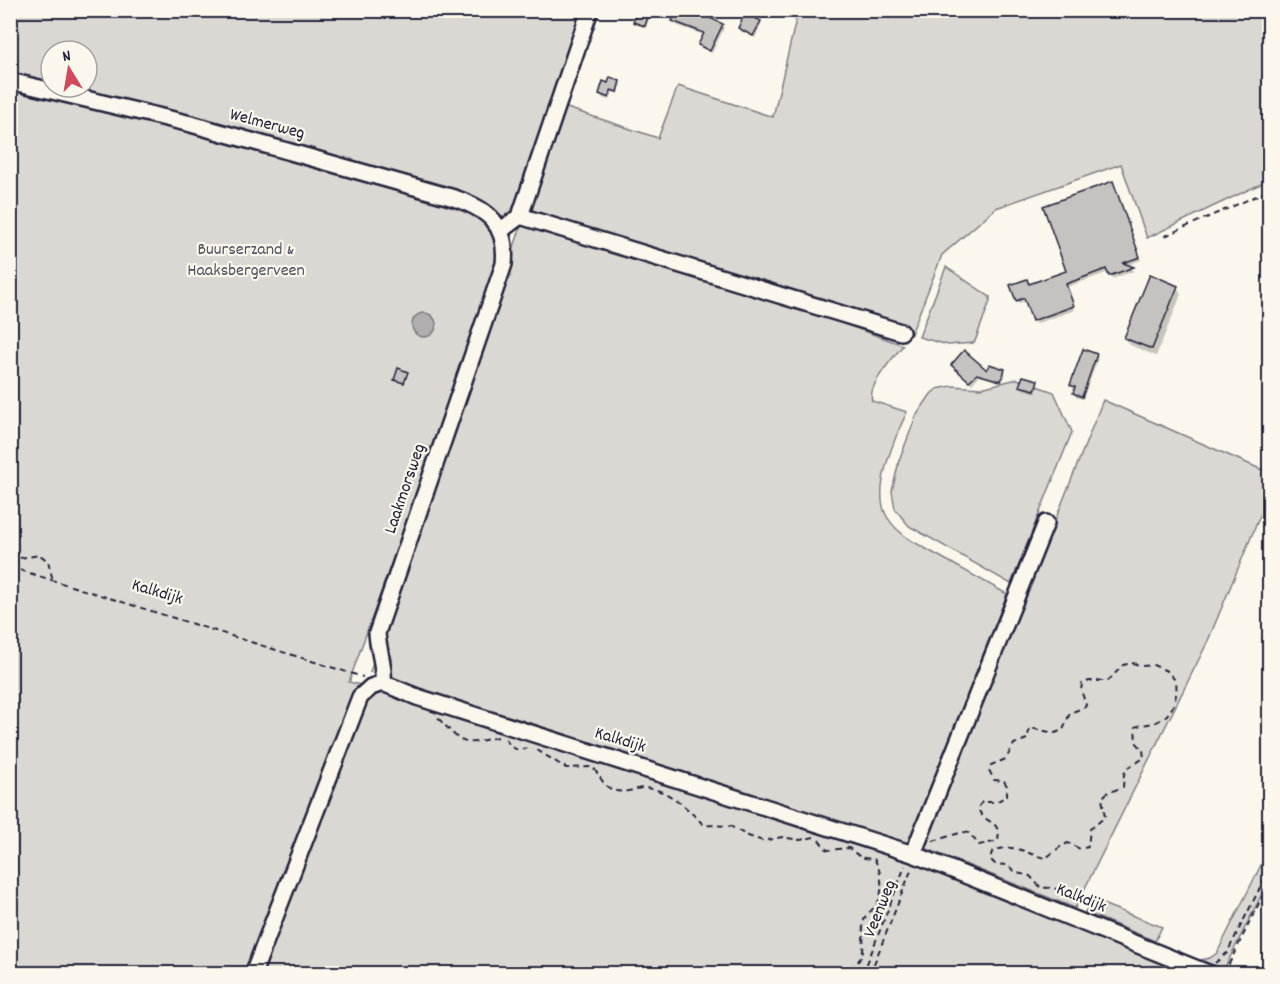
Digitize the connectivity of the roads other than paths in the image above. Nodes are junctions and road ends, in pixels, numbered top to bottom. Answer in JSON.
{"nodes":[{"id":1,"x":590,"y":10,"type":"edge"},
{"id":2,"x":10,"y":81,"type":"edge"},
{"id":3,"x":520,"y":216,"type":"junction"},
{"id":4,"x":500,"y":231,"type":"junction"},
{"id":5,"x":901,"y":332,"type":"dead end"},
{"id":6,"x":1046,"y":523,"type":"dead end"},
{"id":7,"x":383,"y":683,"type":"junction"},
{"id":8,"x":914,"y":850,"type":"junction"},
{"id":9,"x":1206,"y":972,"type":"edge"},
{"id":10,"x":253,"y":974,"type":"edge"}],
"edges":[{"from":1,"to":3,"type":"street"},
{"from":2,"to":4,"type":"street","name":"Welmerweg"},
{"from":3,"to":4,"type":"street"},
{"from":3,"to":5,"type":"street"},
{"from":4,"to":7,"type":"street","name":"Laakmorsweg"},
{"from":6,"to":8,"type":"street"},
{"from":7,"to":8,"type":"street","name":"Kalkdijk"},
{"from":7,"to":10,"type":"street"},
{"from":8,"to":9,"type":"street","name":"Kalkdijk"}]}
